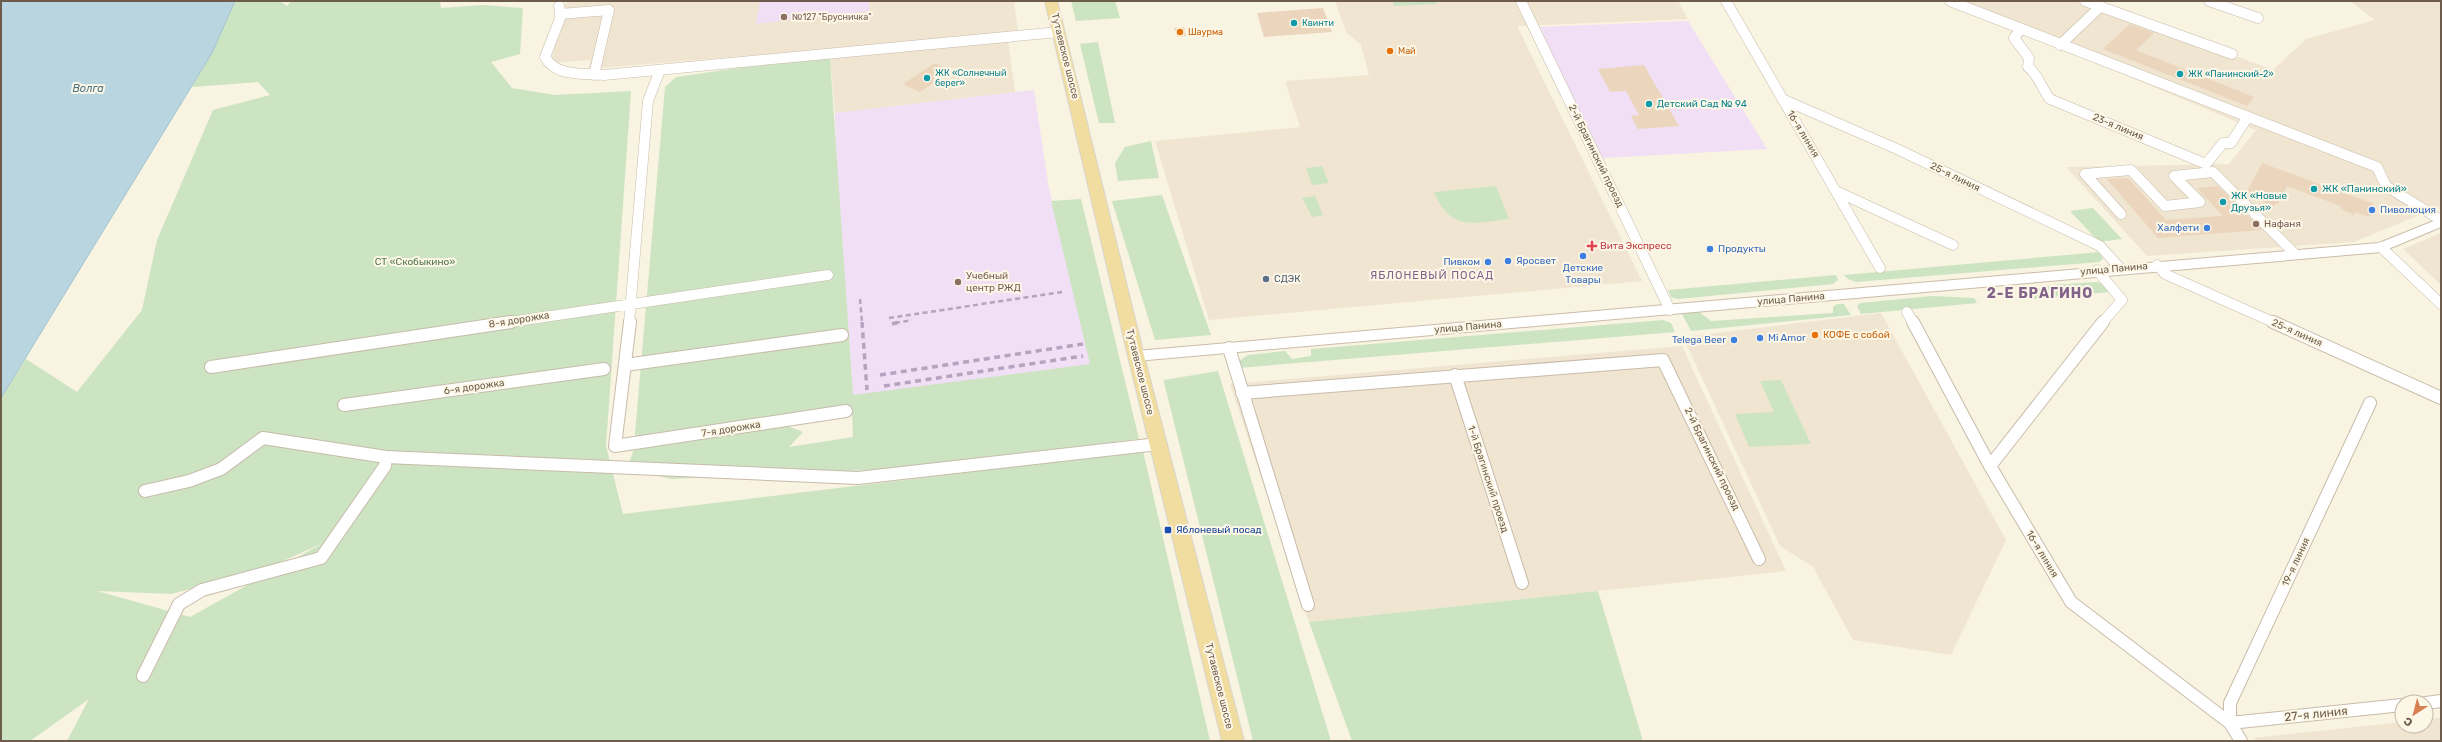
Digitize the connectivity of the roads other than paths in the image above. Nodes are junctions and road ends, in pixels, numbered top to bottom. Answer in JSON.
{"nodes":[{"id":1,"x":1051,"y":1,"type":"edge"},
{"id":2,"x":1521,"y":1,"type":"edge"},
{"id":3,"x":1726,"y":1,"type":"edge"},
{"id":4,"x":1950,"y":1,"type":"edge"},
{"id":5,"x":2085,"y":1,"type":"edge"},
{"id":6,"x":2209,"y":1,"type":"edge"},
{"id":7,"x":2100,"y":7,"type":"junction"},
{"id":8,"x":2258,"y":18,"type":"dead end"},
{"id":9,"x":2021,"y":29,"type":"junction"},
{"id":10,"x":1059,"y":32,"type":"junction"},
{"id":11,"x":2060,"y":44,"type":"junction"},
{"id":12,"x":2232,"y":54,"type":"dead end"},
{"id":13,"x":660,"y":70,"type":"junction"},
{"id":14,"x":594,"y":75,"type":"junction"},
{"id":15,"x":1782,"y":99,"type":"junction"},
{"id":16,"x":2247,"y":118,"type":"junction"},
{"id":17,"x":1838,"y":192,"type":"junction"},
{"id":18,"x":2121,"y":214,"type":"dead end"},
{"id":19,"x":2441,"y":221,"type":"edge"},
{"id":20,"x":1953,"y":245,"type":"dead end"},
{"id":21,"x":2381,"y":247,"type":"junction"},
{"id":22,"x":2295,"y":254,"type":"junction"},
{"id":23,"x":2157,"y":264,"type":"junction"},
{"id":24,"x":1880,"y":268,"type":"dead end"},
{"id":25,"x":2120,"y":268,"type":"junction"},
{"id":26,"x":2097,"y":270,"type":"junction"},
{"id":27,"x":828,"y":275,"type":"dead end"},
{"id":28,"x":631,"y":304,"type":"junction"},
{"id":29,"x":2441,"y":304,"type":"edge"},
{"id":30,"x":1670,"y":310,"type":"junction"},
{"id":31,"x":1907,"y":312,"type":"dead end"},
{"id":32,"x":842,"y":334,"type":"dead end"},
{"id":33,"x":1229,"y":348,"type":"junction"},
{"id":34,"x":1136,"y":356,"type":"junction"},
{"id":35,"x":625,"y":365,"type":"junction"},
{"id":36,"x":211,"y":367,"type":"dead end"},
{"id":37,"x":604,"y":369,"type":"dead end"},
{"id":38,"x":1455,"y":375,"type":"junction"},
{"id":39,"x":1242,"y":393,"type":"junction"},
{"id":40,"x":2441,"y":398,"type":"edge"},
{"id":41,"x":2370,"y":403,"type":"dead end"},
{"id":42,"x":344,"y":405,"type":"dead end"},
{"id":43,"x":846,"y":411,"type":"dead end"},
{"id":44,"x":1158,"y":444,"type":"junction"},
{"id":45,"x":386,"y":457,"type":"junction"},
{"id":46,"x":1990,"y":466,"type":"junction"},
{"id":47,"x":145,"y":491,"type":"dead end"},
{"id":48,"x":1759,"y":559,"type":"dead end"},
{"id":49,"x":1522,"y":583,"type":"dead end"},
{"id":50,"x":1308,"y":605,"type":"dead end"},
{"id":51,"x":143,"y":676,"type":"dead end"},
{"id":52,"x":2394,"y":706,"type":"edge"},
{"id":53,"x":2230,"y":723,"type":"junction"},
{"id":54,"x":1234,"y":741,"type":"edge"},
{"id":55,"x":2241,"y":741,"type":"edge"}],
"edges":[{"from":1,"to":10,"type":"main road","name":"Тутаевское шоссе"},
{"from":2,"to":30,"type":"street","name":"2-й Брагинский проезд"},
{"from":3,"to":15,"type":"street","name":"16-я линия"},
{"from":4,"to":9,"type":"street"},
{"from":5,"to":7,"type":"street"},
{"from":6,"to":8,"type":"street"},
{"from":7,"to":11,"type":"street"},
{"from":7,"to":12,"type":"street"},
{"from":9,"to":11,"type":"street"},
{"from":9,"to":16,"type":"street","name":"23-я линия"},
{"from":10,"to":13,"type":"street"},
{"from":10,"to":34,"type":"main road","name":"Тутаевское шоссе"},
{"from":11,"to":16,"type":"street"},
{"from":13,"to":14,"type":"street"},
{"from":13,"to":28,"type":"street"},
{"from":14,"to":14,"type":"street"},
{"from":15,"to":17,"type":"street","name":"16-я линия"},
{"from":15,"to":25,"type":"street","name":"25-я линия"},
{"from":16,"to":19,"type":"street"},
{"from":17,"to":20,"type":"street"},
{"from":17,"to":24,"type":"street","name":"16-я линия"},
{"from":18,"to":22,"type":"street"},
{"from":19,"to":21,"type":"street","name":"улица Панина"},
{"from":21,"to":22,"type":"street","name":"улица Панина"},
{"from":21,"to":29,"type":"street"},
{"from":22,"to":23,"type":"street","name":"улица Панина"},
{"from":23,"to":25,"type":"street","name":"улица Панина"},
{"from":23,"to":40,"type":"street","name":"25-я линия"},
{"from":25,"to":26,"type":"street","name":"улица Панина"},
{"from":26,"to":30,"type":"street","name":"улица Панина"},
{"from":26,"to":46,"type":"street"},
{"from":27,"to":28,"type":"street","name":"8-я дорожка"},
{"from":28,"to":35,"type":"street"},
{"from":28,"to":36,"type":"street","name":"8-я дорожка"},
{"from":30,"to":33,"type":"street","name":"улица Панина"},
{"from":31,"to":46,"type":"street","name":"16-я линия"},
{"from":32,"to":35,"type":"street"},
{"from":33,"to":34,"type":"street","name":"улица Панина"},
{"from":33,"to":39,"type":"street"},
{"from":34,"to":44,"type":"main road","name":"Тутаевское шоссе"},
{"from":35,"to":43,"type":"street","name":"7-я дорожка"},
{"from":37,"to":42,"type":"street","name":"6-я дорожка"},
{"from":38,"to":39,"type":"street"},
{"from":38,"to":48,"type":"street","name":"2-й Брагинский проезд"},
{"from":38,"to":49,"type":"street","name":"1-й Брагинский проезд"},
{"from":39,"to":50,"type":"street"},
{"from":41,"to":53,"type":"street","name":"19-я линия"},
{"from":44,"to":45,"type":"street"},
{"from":44,"to":54,"type":"main road","name":"Тутаевское шоссе"},
{"from":45,"to":47,"type":"street"},
{"from":45,"to":51,"type":"street"},
{"from":46,"to":53,"type":"street","name":"16-я линия"},
{"from":52,"to":53,"type":"street","name":"27-я линия"},
{"from":53,"to":55,"type":"street","name":"16-я линия"}]}
